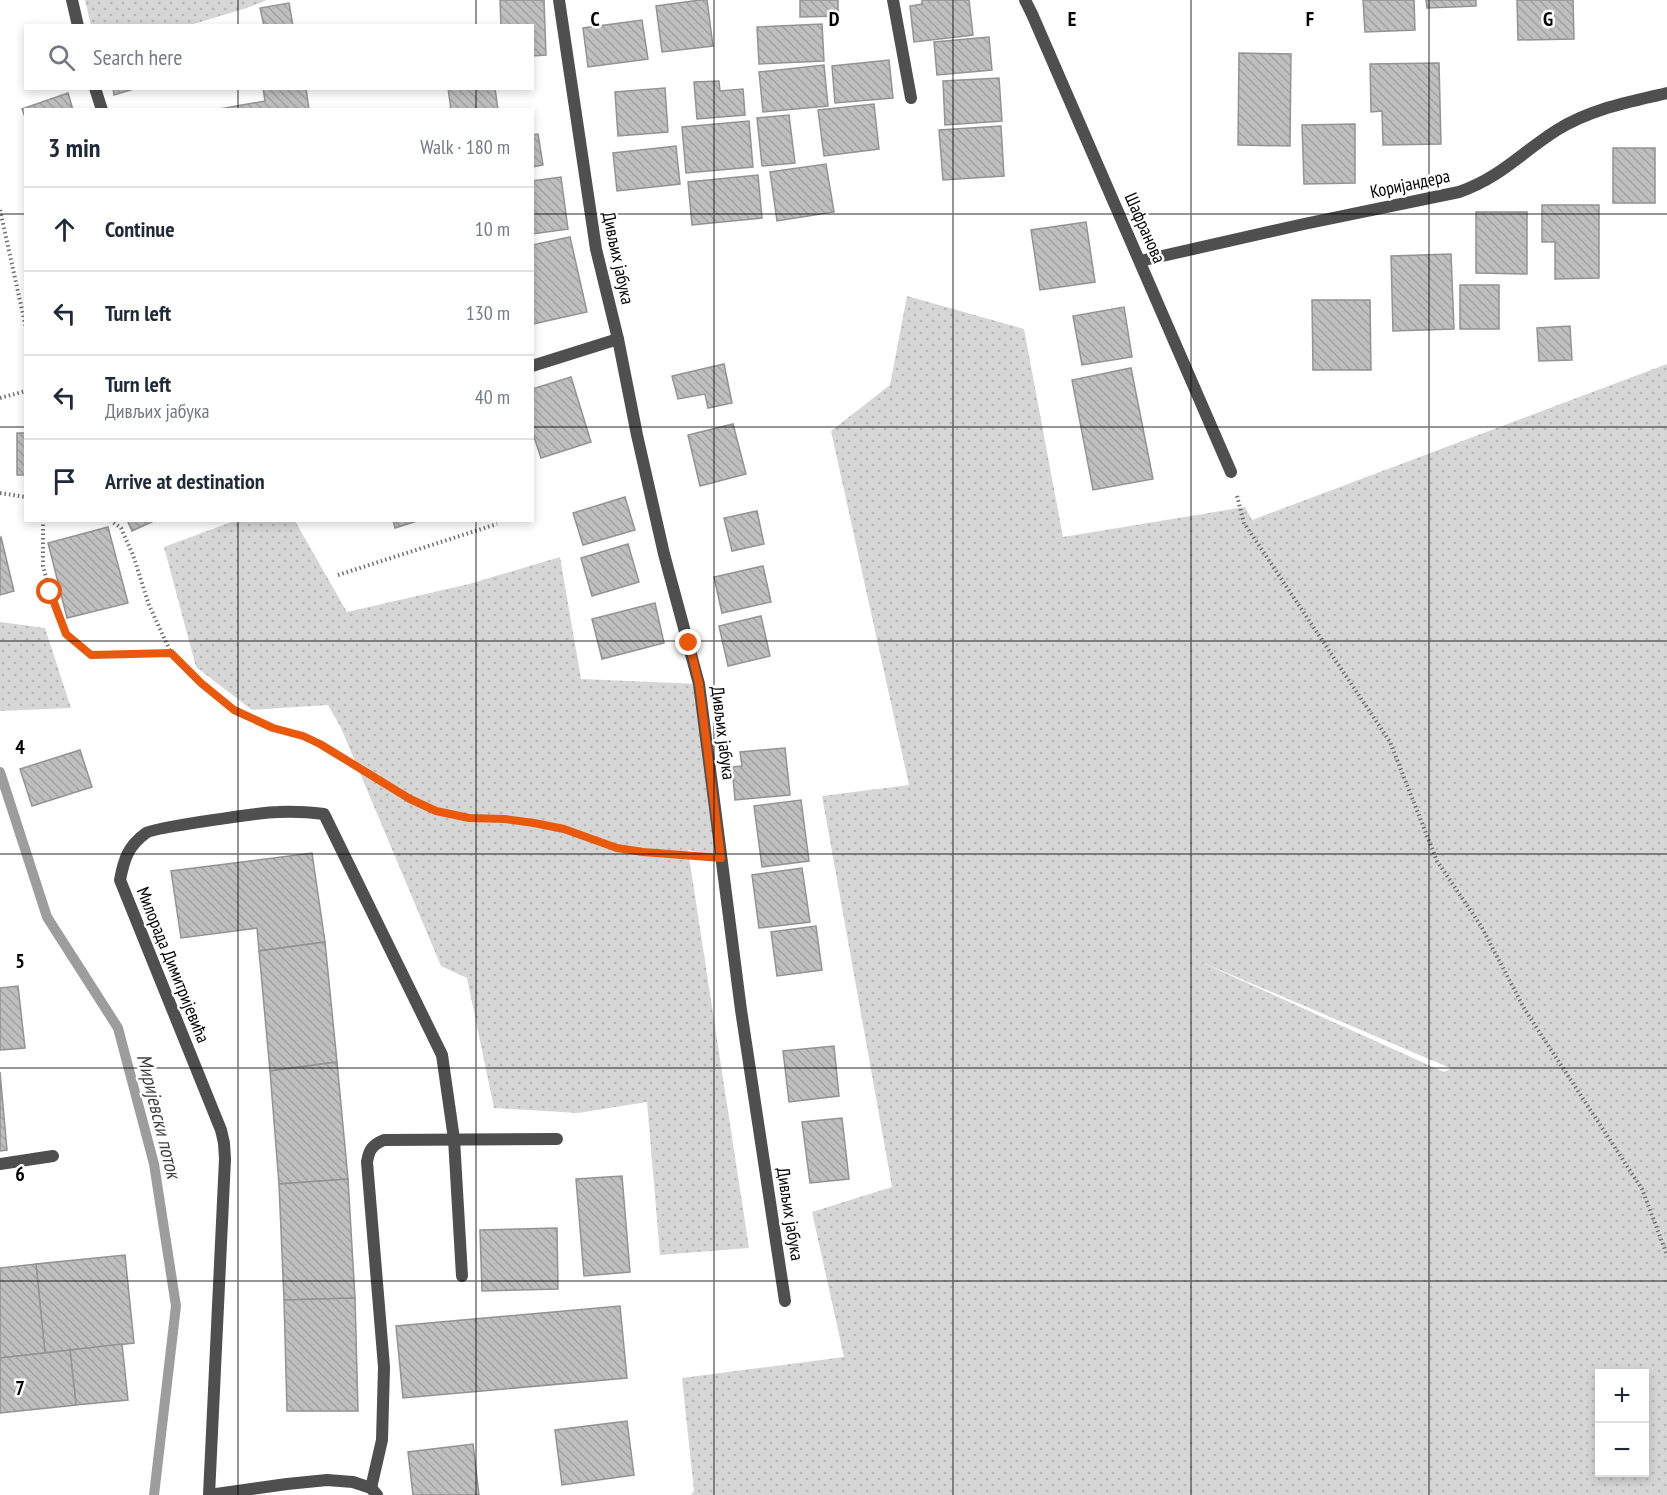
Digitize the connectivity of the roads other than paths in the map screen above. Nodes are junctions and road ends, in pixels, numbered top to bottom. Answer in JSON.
{"nodes":[{"id":1,"x":72,"y":0,"type":"edge"},
{"id":2,"x":559,"y":0,"type":"edge"},
{"id":3,"x":893,"y":0,"type":"edge"},
{"id":4,"x":1025,"y":0,"type":"edge"},
{"id":5,"x":78,"y":24,"type":"edge"},
{"id":6,"x":96,"y":90,"type":"edge"},
{"id":7,"x":1667,"y":93,"type":"edge"},
{"id":8,"x":911,"y":98,"type":"dead end"},
{"id":9,"x":101,"y":108,"type":"edge"},
{"id":10,"x":1140,"y":261,"type":"junction"},
{"id":11,"x":618,"y":339,"type":"junction"},
{"id":12,"x":534,"y":365,"type":"edge"},
{"id":13,"x":1231,"y":472,"type":"road end"},
{"id":14,"x":454,"y":1139,"type":"junction"},
{"id":15,"x":557,"y":1139,"type":"dead end"},
{"id":16,"x":53,"y":1156,"type":"dead end"},
{"id":17,"x":0,"y":1164,"type":"edge"},
{"id":18,"x":462,"y":1276,"type":"dead end"},
{"id":19,"x":785,"y":1301,"type":"dead end"},
{"id":20,"x":374,"y":1492,"type":"edge"},
{"id":21,"x":209,"y":1495,"type":"edge"}],
"edges":[{"from":1,"to":5,"type":"street"},
{"from":2,"to":11,"type":"street","name":"Дивљих јабука"},
{"from":3,"to":8,"type":"street"},
{"from":4,"to":10,"type":"street","name":"Шафранова"},
{"from":6,"to":9,"type":"street"},
{"from":7,"to":10,"type":"street","name":"Коријандера"},
{"from":10,"to":13,"type":"street","name":"Шафранова"},
{"from":11,"to":12,"type":"street"},
{"from":11,"to":19,"type":"street","name":"Дивљих јабука"},
{"from":14,"to":15,"type":"street"},
{"from":14,"to":18,"type":"street","name":"Милорада Димитријевића"},
{"from":14,"to":20,"type":"street"},
{"from":14,"to":21,"type":"street","name":"Милорада Димитријевића"},
{"from":16,"to":17,"type":"street"},
{"from":20,"to":21,"type":"street","name":"Милорада Димитријевића"}]}
